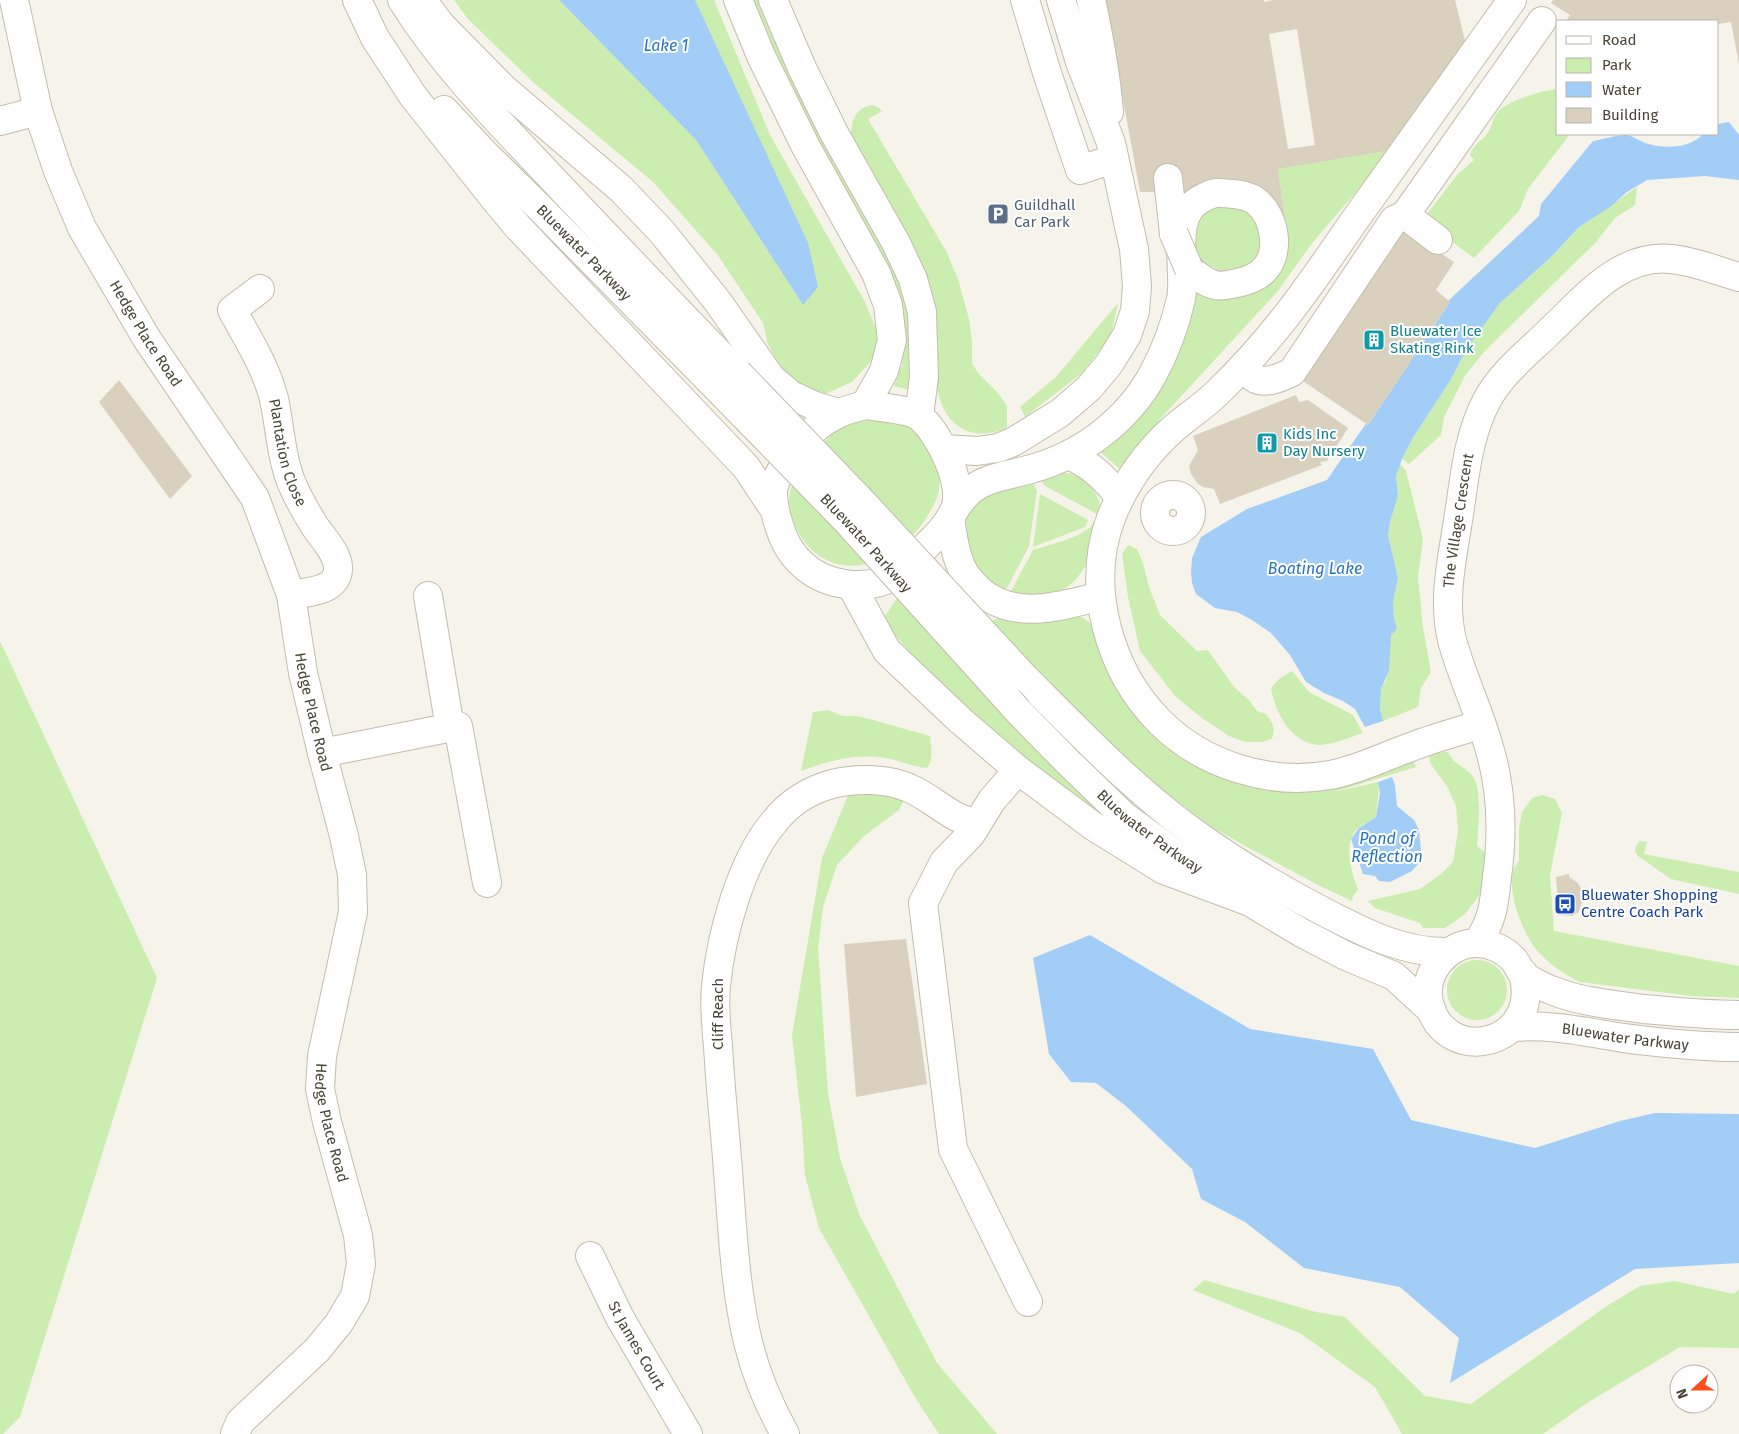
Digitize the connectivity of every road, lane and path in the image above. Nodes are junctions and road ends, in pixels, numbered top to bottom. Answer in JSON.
{"nodes":[{"id":1,"x":14,"y":0,"type":"edge"},
{"id":2,"x":357,"y":0,"type":"edge"},
{"id":3,"x":363,"y":0,"type":"edge"},
{"id":4,"x":402,"y":0,"type":"edge"},
{"id":5,"x":422,"y":0,"type":"edge"},
{"id":6,"x":738,"y":0,"type":"edge"},
{"id":7,"x":773,"y":0,"type":"edge"},
{"id":8,"x":1025,"y":0,"type":"edge"},
{"id":9,"x":1061,"y":0,"type":"edge"},
{"id":10,"x":1091,"y":0,"type":"edge"},
{"id":11,"x":1512,"y":0,"type":"edge"},
{"id":12,"x":1542,"y":21,"type":"dead end"},
{"id":13,"x":38,"y":110,"type":"junction"},
{"id":14,"x":0,"y":121,"type":"edge"},
{"id":15,"x":1106,"y":153,"type":"junction"},
{"id":16,"x":1168,"y":178,"type":"dead end"},
{"id":17,"x":1405,"y":215,"type":"junction"},
{"id":18,"x":1438,"y":240,"type":"dead end"},
{"id":19,"x":1739,"y":277,"type":"edge"},
{"id":20,"x":260,"y":289,"type":"dead end"},
{"id":21,"x":1243,"y":368,"type":"junction"},
{"id":22,"x":729,"y":382,"type":"junction"},
{"id":23,"x":865,"y":405,"type":"junction"},
{"id":24,"x":838,"y":413,"type":"junction"},
{"id":25,"x":919,"y":416,"type":"junction"},
{"id":26,"x":944,"y":449,"type":"junction"},
{"id":27,"x":1069,"y":454,"type":"junction"},
{"id":28,"x":1125,"y":487,"type":"junction"},
{"id":29,"x":1164,"y":497,"type":"dead end"},
{"id":30,"x":774,"y":509,"type":"junction"},
{"id":31,"x":953,"y":513,"type":"junction"},
{"id":32,"x":851,"y":585,"type":"junction"},
{"id":33,"x":291,"y":595,"type":"junction"},
{"id":34,"x":428,"y":596,"type":"dead end"},
{"id":35,"x":1101,"y":596,"type":"junction"},
{"id":36,"x":1481,"y":724,"type":"junction"},
{"id":37,"x":450,"y":728,"type":"junction"},
{"id":38,"x":322,"y":753,"type":"junction"},
{"id":39,"x":1018,"y":770,"type":"junction"},
{"id":40,"x":977,"y":824,"type":"junction"},
{"id":41,"x":487,"y":883,"type":"dead end"},
{"id":42,"x":1250,"y":902,"type":"junction"},
{"id":43,"x":1477,"y":943,"type":"junction"},
{"id":44,"x":1448,"y":952,"type":"junction"},
{"id":45,"x":1523,"y":974,"type":"junction"},
{"id":46,"x":1432,"y":1011,"type":"junction"},
{"id":47,"x":1739,"y":1015,"type":"edge"},
{"id":48,"x":1512,"y":1027,"type":"junction"},
{"id":49,"x":1739,"y":1047,"type":"edge"},
{"id":50,"x":590,"y":1256,"type":"dead end"},
{"id":51,"x":1028,"y":1302,"type":"dead end"},
{"id":52,"x":235,"y":1434,"type":"edge"},
{"id":53,"x":688,"y":1434,"type":"edge"},
{"id":54,"x":785,"y":1434,"type":"edge"}],
"edges":[{"from":1,"to":13,"type":"street","name":"Hedge Place Road"},
{"from":2,"to":30,"type":"street"},
{"from":3,"to":22,"type":"street","name":"Bluewater Parkway"},
{"from":4,"to":22,"type":"street","name":"Bluewater Parkway"},
{"from":5,"to":24,"type":"street"},
{"from":6,"to":23,"type":"street"},
{"from":7,"to":25,"type":"street"},
{"from":8,"to":15,"type":"street"},
{"from":9,"to":15,"type":"street"},
{"from":10,"to":15,"type":"street"},
{"from":11,"to":21,"type":"street"},
{"from":12,"to":17,"type":"street"},
{"from":13,"to":14,"type":"street"},
{"from":13,"to":33,"type":"street","name":"Hedge Place Road"},
{"from":15,"to":26,"type":"street"},
{"from":16,"to":27,"type":"street","bridge":true},
{"from":17,"to":18,"type":"street"},
{"from":17,"to":21,"type":"street"},
{"from":19,"to":36,"type":"street","name":"The Village Crescent"},
{"from":20,"to":33,"type":"street","name":"Plantation Close"},
{"from":21,"to":28,"type":"street"},
{"from":22,"to":42,"type":"street","name":"Bluewater Parkway","bridge":true},
{"from":22,"to":44,"type":"street","name":"Bluewater Parkway","bridge":true},
{"from":23,"to":24,"type":"street"},
{"from":23,"to":25,"type":"street"},
{"from":24,"to":30,"type":"street"},
{"from":25,"to":26,"type":"street"},
{"from":26,"to":31,"type":"street"},
{"from":27,"to":28,"type":"street"},
{"from":27,"to":31,"type":"street"},
{"from":28,"to":29,"type":"street"},
{"from":28,"to":35,"type":"street"},
{"from":30,"to":32,"type":"street"},
{"from":31,"to":32,"type":"street"},
{"from":31,"to":35,"type":"street"},
{"from":32,"to":39,"type":"street"},
{"from":33,"to":38,"type":"street","name":"Hedge Place Road"},
{"from":34,"to":37,"type":"street"},
{"from":35,"to":36,"type":"street"},
{"from":36,"to":43,"type":"street","name":"The Village Crescent"},
{"from":37,"to":38,"type":"street"},
{"from":37,"to":41,"type":"street"},
{"from":38,"to":52,"type":"street","name":"Hedge Place Road"},
{"from":39,"to":40,"type":"street"},
{"from":39,"to":42,"type":"street"},
{"from":40,"to":51,"type":"street"},
{"from":40,"to":54,"type":"street","name":"Cliff Reach"},
{"from":42,"to":46,"type":"street","name":"Bluewater Parkway"},
{"from":43,"to":44,"type":"street"},
{"from":43,"to":45,"type":"street"},
{"from":44,"to":46,"type":"street"},
{"from":45,"to":47,"type":"street","name":"Bluewater Parkway"},
{"from":45,"to":48,"type":"street"},
{"from":46,"to":48,"type":"street"},
{"from":48,"to":49,"type":"street","name":"Bluewater Parkway"},
{"from":50,"to":53,"type":"street","name":"St James Court"}]}
